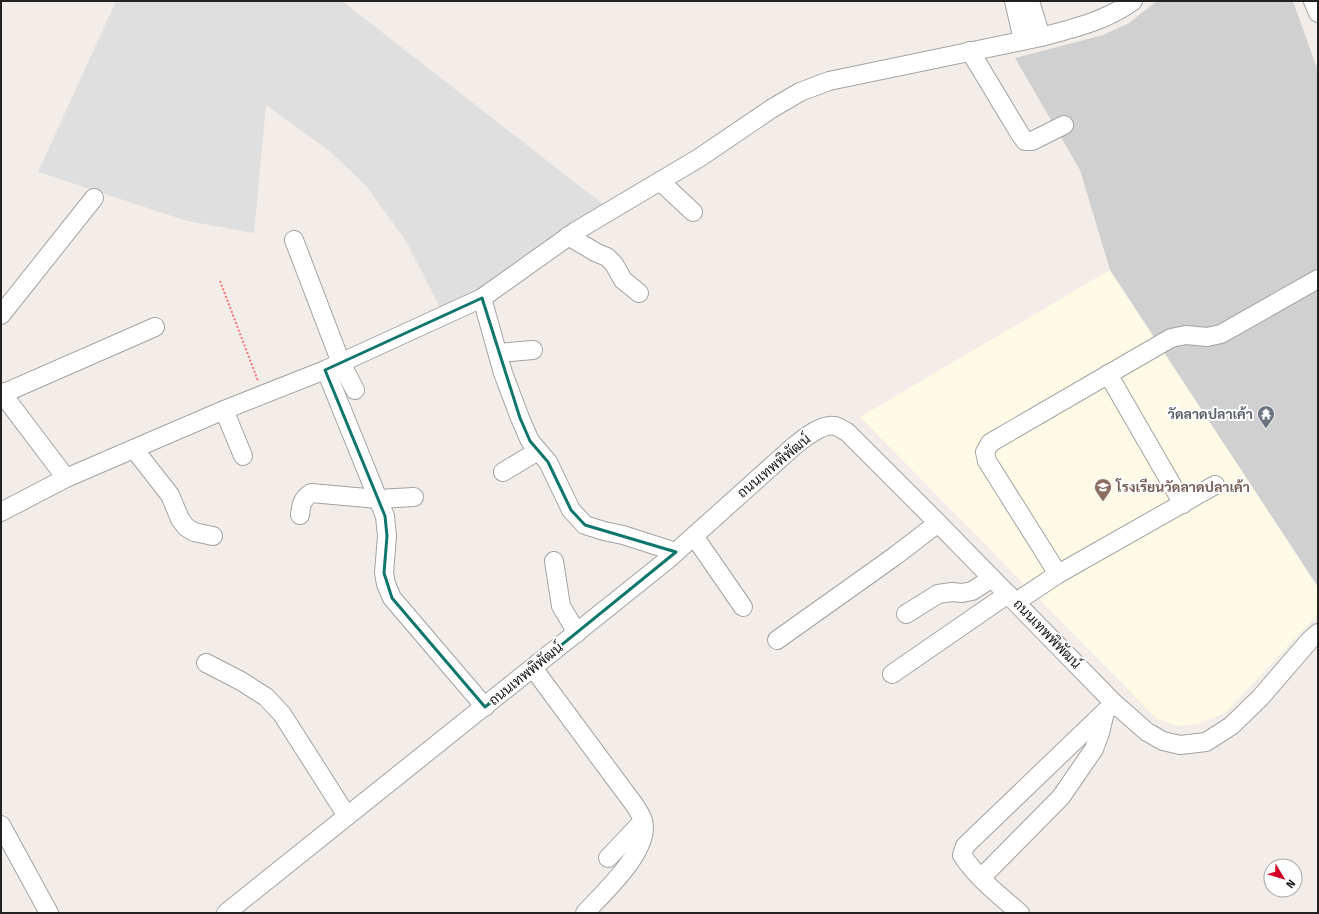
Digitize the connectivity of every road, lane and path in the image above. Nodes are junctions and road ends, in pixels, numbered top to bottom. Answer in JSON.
{"nodes":[{"id":1,"x":1014,"y":1,"type":"edge"},
{"id":2,"x":1030,"y":1,"type":"edge"},
{"id":3,"x":1133,"y":1,"type":"edge"},
{"id":4,"x":1313,"y":1,"type":"edge"},
{"id":5,"x":1318,"y":13,"type":"edge"},
{"id":6,"x":1041,"y":37,"type":"junction"},
{"id":7,"x":1023,"y":40,"type":"junction"},
{"id":8,"x":970,"y":51,"type":"junction"},
{"id":9,"x":1064,"y":126,"type":"dead end"},
{"id":10,"x":660,"y":181,"type":"junction"},
{"id":11,"x":94,"y":198,"type":"dead end"},
{"id":12,"x":693,"y":212,"type":"dead end"},
{"id":13,"x":568,"y":236,"type":"junction"},
{"id":14,"x":294,"y":240,"type":"dead end"},
{"id":15,"x":1318,"y":279,"type":"edge"},
{"id":16,"x":220,"y":281,"type":"dead end"},
{"id":17,"x":639,"y":293,"type":"dead end"},
{"id":18,"x":482,"y":298,"type":"junction"},
{"id":19,"x":1,"y":315,"type":"edge"},
{"id":20,"x":155,"y":327,"type":"dead end"},
{"id":21,"x":533,"y":350,"type":"dead end"},
{"id":22,"x":498,"y":353,"type":"junction"},
{"id":23,"x":341,"y":362,"type":"junction"},
{"id":24,"x":325,"y":370,"type":"junction"},
{"id":25,"x":1108,"y":374,"type":"junction"},
{"id":26,"x":356,"y":390,"type":"dead end"},
{"id":27,"x":2,"y":393,"type":"edge"},
{"id":28,"x":263,"y":395,"type":"junction"},
{"id":29,"x":224,"y":410,"type":"junction"},
{"id":30,"x":134,"y":449,"type":"junction"},
{"id":31,"x":538,"y":451,"type":"junction"},
{"id":32,"x":243,"y":456,"type":"dead end"},
{"id":33,"x":503,"y":472,"type":"dead end"},
{"id":34,"x":66,"y":478,"type":"junction"},
{"id":35,"x":1215,"y":485,"type":"dead end"},
{"id":36,"x":414,"y":497,"type":"dead end"},
{"id":37,"x":378,"y":499,"type":"junction"},
{"id":38,"x":1182,"y":504,"type":"junction"},
{"id":39,"x":1,"y":512,"type":"edge"},
{"id":40,"x":300,"y":515,"type":"dead end"},
{"id":41,"x":938,"y":523,"type":"junction"},
{"id":42,"x":213,"y":536,"type":"dead end"},
{"id":43,"x":694,"y":536,"type":"junction"},
{"id":44,"x":676,"y":552,"type":"junction"},
{"id":45,"x":554,"y":560,"type":"dead end"},
{"id":46,"x":1058,"y":574,"type":"junction"},
{"id":47,"x":992,"y":578,"type":"junction"},
{"id":48,"x":1012,"y":598,"type":"junction"},
{"id":49,"x":743,"y":607,"type":"dead end"},
{"id":50,"x":906,"y":614,"type":"dead end"},
{"id":51,"x":576,"y":633,"type":"junction"},
{"id":52,"x":1318,"y":633,"type":"edge"},
{"id":53,"x":777,"y":640,"type":"dead end"},
{"id":54,"x":206,"y":663,"type":"dead end"},
{"id":55,"x":532,"y":668,"type":"junction"},
{"id":56,"x":892,"y":674,"type":"dead end"},
{"id":57,"x":484,"y":707,"type":"junction"},
{"id":58,"x":1109,"y":707,"type":"junction"},
{"id":59,"x":347,"y":816,"type":"junction"},
{"id":60,"x":643,"y":820,"type":"junction"},
{"id":61,"x":1,"y":825,"type":"edge"},
{"id":62,"x":608,"y":858,"type":"dead end"},
{"id":63,"x":981,"y":878,"type":"junction"},
{"id":64,"x":49,"y":913,"type":"edge"},
{"id":65,"x":226,"y":913,"type":"edge"},
{"id":66,"x":585,"y":913,"type":"edge"},
{"id":67,"x":1020,"y":913,"type":"edge"}],
"edges":[{"from":1,"to":7,"type":"street"},
{"from":2,"to":6,"type":"street"},
{"from":3,"to":6,"type":"street"},
{"from":4,"to":5,"type":"street"},
{"from":6,"to":7,"type":"street"},
{"from":7,"to":8,"type":"street"},
{"from":8,"to":9,"type":"street"},
{"from":8,"to":10,"type":"street"},
{"from":10,"to":12,"type":"street"},
{"from":10,"to":13,"type":"street"},
{"from":11,"to":19,"type":"street"},
{"from":13,"to":17,"type":"street"},
{"from":13,"to":18,"type":"street"},
{"from":14,"to":23,"type":"street"},
{"from":15,"to":25,"type":"street"},
{"from":16,"to":28,"type":"path"},
{"from":18,"to":22,"type":"street"},
{"from":18,"to":23,"type":"street"},
{"from":20,"to":27,"type":"street"},
{"from":21,"to":22,"type":"street"},
{"from":22,"to":31,"type":"street"},
{"from":23,"to":24,"type":"street"},
{"from":23,"to":26,"type":"street"},
{"from":24,"to":28,"type":"street"},
{"from":24,"to":37,"type":"street"},
{"from":25,"to":38,"type":"street"},
{"from":25,"to":46,"type":"street"},
{"from":27,"to":34,"type":"street"},
{"from":28,"to":29,"type":"street"},
{"from":29,"to":30,"type":"street"},
{"from":29,"to":32,"type":"street"},
{"from":30,"to":34,"type":"street"},
{"from":30,"to":42,"type":"street"},
{"from":31,"to":33,"type":"street"},
{"from":31,"to":44,"type":"street"},
{"from":34,"to":39,"type":"street"},
{"from":35,"to":38,"type":"street"},
{"from":36,"to":37,"type":"street"},
{"from":37,"to":40,"type":"street"},
{"from":37,"to":57,"type":"street"},
{"from":38,"to":46,"type":"street"},
{"from":41,"to":43,"type":"street","name":"ถนนเทพพิพัฒน์"},
{"from":41,"to":47,"type":"street","name":"ถนนเทพพิพัฒน์"},
{"from":41,"to":53,"type":"street"},
{"from":43,"to":44,"type":"street","name":"ถนนเทพพิพัฒน์"},
{"from":43,"to":49,"type":"street"},
{"from":44,"to":51,"type":"street","name":"ถนนเทพพิพัฒน์"},
{"from":45,"to":51,"type":"street"},
{"from":46,"to":48,"type":"street"},
{"from":47,"to":48,"type":"street","name":"ถนนเทพพิพัฒน์"},
{"from":47,"to":50,"type":"street"},
{"from":48,"to":56,"type":"street"},
{"from":48,"to":58,"type":"street","name":"ถนนเทพพิพัฒน์"},
{"from":51,"to":55,"type":"street","name":"ถนนเทพพิพัฒน์"},
{"from":52,"to":58,"type":"street","name":"ถนนเทพพิพัฒน์"},
{"from":54,"to":59,"type":"street"},
{"from":55,"to":57,"type":"street","name":"ถนนเทพพิพัฒน์"},
{"from":55,"to":60,"type":"street"},
{"from":57,"to":59,"type":"street","name":"ถนนเทพพิพัฒน์"},
{"from":58,"to":63,"type":"street"},
{"from":58,"to":63,"type":"street"},
{"from":59,"to":65,"type":"street","name":"ถนนเทพพิพัฒน์"},
{"from":60,"to":62,"type":"street"},
{"from":60,"to":66,"type":"street"},
{"from":61,"to":64,"type":"street"},
{"from":63,"to":67,"type":"street"}]}
